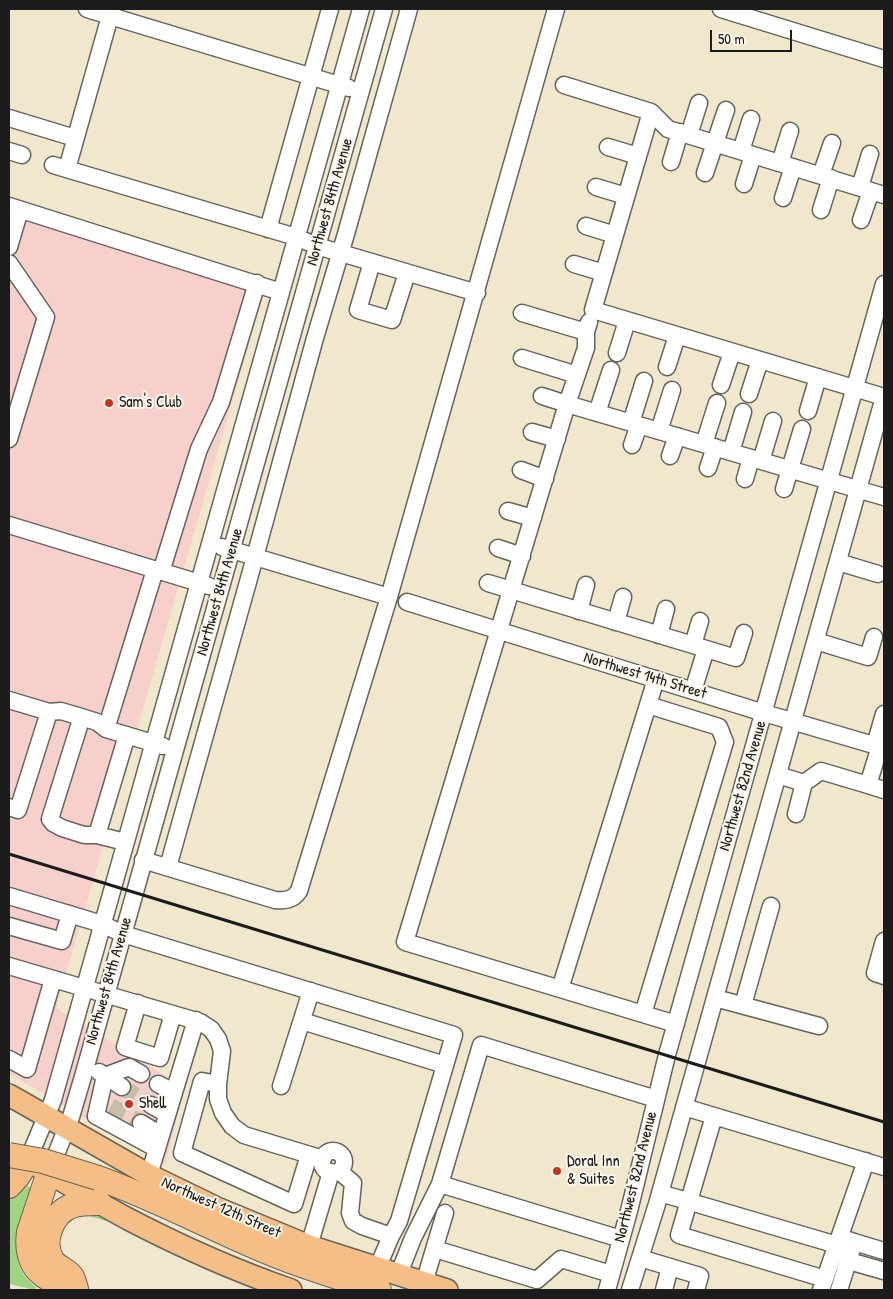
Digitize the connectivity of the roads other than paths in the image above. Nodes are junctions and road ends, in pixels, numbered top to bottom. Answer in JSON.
{"nodes":[{"id":1,"x":87,"y":9,"type":"edge"},
{"id":2,"x":330,"y":9,"type":"edge"},
{"id":3,"x":360,"y":9,"type":"edge"},
{"id":4,"x":384,"y":9,"type":"edge"},
{"id":5,"x":409,"y":9,"type":"edge"},
{"id":6,"x":556,"y":9,"type":"edge"},
{"id":7,"x":721,"y":9,"type":"edge"},
{"id":8,"x":111,"y":12,"type":"edge"},
{"id":9,"x":884,"y":59,"type":"edge"},
{"id":10,"x":310,"y":76,"type":"junction"},
{"id":11,"x":339,"y":85,"type":"junction"},
{"id":12,"x":564,"y":85,"type":"dead end"},
{"id":13,"x":361,"y":91,"type":"junction"},
{"id":14,"x":699,"y":103,"type":"dead end"},
{"id":15,"x":726,"y":110,"type":"dead end"},
{"id":16,"x":651,"y":112,"type":"junction"},
{"id":17,"x":9,"y":118,"type":"edge"},
{"id":18,"x":751,"y":119,"type":"dead end"},
{"id":19,"x":790,"y":131,"type":"dead end"},
{"id":20,"x":685,"y":134,"type":"junction"},
{"id":21,"x":75,"y":138,"type":"junction"},
{"id":22,"x":715,"y":143,"type":"junction"},
{"id":23,"x":832,"y":143,"type":"dead end"},
{"id":24,"x":608,"y":147,"type":"dead end"},
{"id":25,"x":747,"y":153,"type":"junction"},
{"id":26,"x":870,"y":154,"type":"dead end"},
{"id":27,"x":638,"y":156,"type":"junction"},
{"id":28,"x":671,"y":162,"type":"dead end"},
{"id":29,"x":786,"y":165,"type":"junction"},
{"id":30,"x":705,"y":173,"type":"dead end"},
{"id":31,"x":826,"y":177,"type":"junction"},
{"id":32,"x":744,"y":184,"type":"dead end"},
{"id":33,"x":596,"y":187,"type":"dead end"},
{"id":34,"x":872,"y":191,"type":"edge"},
{"id":35,"x":626,"y":196,"type":"junction"},
{"id":36,"x":783,"y":198,"type":"dead end"},
{"id":37,"x":14,"y":208,"type":"edge"},
{"id":38,"x":821,"y":210,"type":"dead end"},
{"id":39,"x":861,"y":220,"type":"dead end"},
{"id":40,"x":586,"y":226,"type":"dead end"},
{"id":41,"x":268,"y":229,"type":"junction"},
{"id":42,"x":615,"y":235,"type":"junction"},
{"id":43,"x":296,"y":238,"type":"junction"},
{"id":44,"x":317,"y":246,"type":"junction"},
{"id":45,"x":9,"y":247,"type":"edge"},
{"id":46,"x":341,"y":253,"type":"junction"},
{"id":47,"x":372,"y":262,"type":"junction"},
{"id":48,"x":9,"y":263,"type":"edge"},
{"id":49,"x":574,"y":264,"type":"dead end"},
{"id":50,"x":407,"y":273,"type":"junction"},
{"id":51,"x":604,"y":273,"type":"junction"},
{"id":52,"x":256,"y":283,"type":"junction"},
{"id":53,"x":884,"y":284,"type":"edge"},
{"id":54,"x":281,"y":292,"type":"junction"},
{"id":55,"x":477,"y":292,"type":"junction"},
{"id":56,"x":593,"y":310,"type":"junction"},
{"id":57,"x":522,"y":313,"type":"dead end"},
{"id":58,"x":627,"y":320,"type":"junction"},
{"id":59,"x":586,"y":332,"type":"junction"},
{"id":60,"x":677,"y":336,"type":"junction"},
{"id":61,"x":732,"y":352,"type":"junction"},
{"id":62,"x":617,"y":353,"type":"dead end"},
{"id":63,"x":522,"y":358,"type":"dead end"},
{"id":64,"x":760,"y":360,"type":"junction"},
{"id":65,"x":667,"y":367,"type":"dead end"},
{"id":66,"x":611,"y":370,"type":"dead end"},
{"id":67,"x":577,"y":375,"type":"junction"},
{"id":68,"x":818,"y":377,"type":"junction"},
{"id":69,"x":644,"y":381,"type":"dead end"},
{"id":70,"x":721,"y":385,"type":"dead end"},
{"id":71,"x":855,"y":388,"type":"junction"},
{"id":72,"x":672,"y":390,"type":"dead end"},
{"id":73,"x":749,"y":394,"type":"dead end"},
{"id":74,"x":542,"y":396,"type":"dead end"},
{"id":75,"x":884,"y":397,"type":"edge"},
{"id":76,"x":251,"y":399,"type":"junction"},
{"id":77,"x":717,"y":403,"type":"dead end"},
{"id":78,"x":567,"y":404,"type":"junction"},
{"id":79,"x":272,"y":406,"type":"junction"},
{"id":80,"x":808,"y":411,"type":"dead end"},
{"id":81,"x":743,"y":412,"type":"dead end"},
{"id":82,"x":597,"y":413,"type":"junction"},
{"id":83,"x":773,"y":421,"type":"dead end"},
{"id":84,"x":635,"y":424,"type":"junction"},
{"id":85,"x":802,"y":429,"type":"dead end"},
{"id":86,"x":659,"y":431,"type":"junction"},
{"id":87,"x":532,"y":432,"type":"dead end"},
{"id":88,"x":677,"y":436,"type":"junction"},
{"id":89,"x":9,"y":439,"type":"edge"},
{"id":90,"x":557,"y":439,"type":"junction"},
{"id":91,"x":632,"y":445,"type":"dead end"},
{"id":92,"x":717,"y":448,"type":"junction"},
{"id":93,"x":670,"y":456,"type":"dead end"},
{"id":94,"x":756,"y":459,"type":"junction"},
{"id":95,"x":708,"y":468,"type":"dead end"},
{"id":96,"x":790,"y":469,"type":"junction"},
{"id":97,"x":521,"y":470,"type":"dead end"},
{"id":98,"x":545,"y":479,"type":"junction"},
{"id":99,"x":744,"y":479,"type":"dead end"},
{"id":100,"x":829,"y":480,"type":"junction"},
{"id":101,"x":784,"y":489,"type":"dead end"},
{"id":102,"x":858,"y":489,"type":"junction"},
{"id":103,"x":884,"y":497,"type":"edge"},
{"id":104,"x":508,"y":511,"type":"dead end"},
{"id":105,"x":533,"y":518,"type":"junction"},
{"id":106,"x":9,"y":525,"type":"edge"},
{"id":107,"x":210,"y":543,"type":"junction"},
{"id":108,"x":498,"y":548,"type":"dead end"},
{"id":109,"x":232,"y":550,"type":"junction"},
{"id":110,"x":522,"y":556,"type":"junction"},
{"id":111,"x":255,"y":557,"type":"junction"},
{"id":112,"x":838,"y":562,"type":"junction"},
{"id":113,"x":158,"y":571,"type":"junction"},
{"id":114,"x":878,"y":574,"type":"dead end"},
{"id":115,"x":199,"y":583,"type":"junction"},
{"id":116,"x":488,"y":583,"type":"dead end"},
{"id":117,"x":586,"y":585,"type":"dead end"},
{"id":118,"x":220,"y":589,"type":"junction"},
{"id":119,"x":512,"y":590,"type":"junction"},
{"id":120,"x":389,"y":597,"type":"junction"},
{"id":121,"x":623,"y":597,"type":"dead end"},
{"id":122,"x":406,"y":602,"type":"dead end"},
{"id":123,"x":666,"y":609,"type":"dead end"},
{"id":124,"x":579,"y":611,"type":"junction"},
{"id":125,"x":700,"y":621,"type":"dead end"},
{"id":126,"x":616,"y":622,"type":"junction"},
{"id":127,"x":499,"y":631,"type":"junction"},
{"id":128,"x":744,"y":633,"type":"dead end"},
{"id":129,"x":659,"y":635,"type":"junction"},
{"id":130,"x":874,"y":637,"type":"dead end"},
{"id":131,"x":816,"y":641,"type":"junction"},
{"id":132,"x":700,"y":647,"type":"junction"},
{"id":133,"x":656,"y":679,"type":"junction"},
{"id":134,"x":693,"y":691,"type":"junction"},
{"id":135,"x":9,"y":700,"type":"edge"},
{"id":136,"x":648,"y":706,"type":"junction"},
{"id":137,"x":49,"y":712,"type":"junction"},
{"id":138,"x":764,"y":712,"type":"junction"},
{"id":139,"x":884,"y":714,"type":"edge"},
{"id":140,"x":793,"y":721,"type":"junction"},
{"id":141,"x":79,"y":726,"type":"junction"},
{"id":142,"x":106,"y":729,"type":"junction"},
{"id":143,"x":127,"y":736,"type":"junction"},
{"id":144,"x":154,"y":744,"type":"junction"},
{"id":145,"x":880,"y":746,"type":"edge"},
{"id":146,"x":175,"y":750,"type":"junction"},
{"id":147,"x":778,"y":775,"type":"junction"},
{"id":148,"x":804,"y":783,"type":"junction"},
{"id":149,"x":868,"y":785,"type":"junction"},
{"id":150,"x":884,"y":790,"type":"edge"},
{"id":151,"x":9,"y":807,"type":"edge"},
{"id":152,"x":796,"y":814,"type":"dead end"},
{"id":153,"x":98,"y":834,"type":"junction"},
{"id":154,"x":125,"y":842,"type":"junction"},
{"id":155,"x":143,"y":860,"type":"junction"},
{"id":156,"x":168,"y":866,"type":"junction"},
{"id":157,"x":9,"y":896,"type":"edge"},
{"id":158,"x":771,"y":906,"type":"dead end"},
{"id":159,"x":70,"y":914,"type":"junction"},
{"id":160,"x":102,"y":924,"type":"junction"},
{"id":161,"x":9,"y":926,"type":"edge"},
{"id":162,"x":123,"y":934,"type":"junction"},
{"id":163,"x":884,"y":941,"type":"edge"},
{"id":164,"x":9,"y":966,"type":"edge"},
{"id":165,"x":884,"y":976,"type":"edge"},
{"id":166,"x":52,"y":979,"type":"junction"},
{"id":167,"x":84,"y":988,"type":"junction"},
{"id":168,"x":560,"y":989,"type":"junction"},
{"id":169,"x":311,"y":991,"type":"junction"},
{"id":170,"x":106,"y":994,"type":"junction"},
{"id":171,"x":715,"y":998,"type":"junction"},
{"id":172,"x":138,"y":1003,"type":"junction"},
{"id":173,"x":743,"y":1005,"type":"junction"},
{"id":174,"x":173,"y":1014,"type":"junction"},
{"id":175,"x":643,"y":1014,"type":"junction"},
{"id":176,"x":196,"y":1020,"type":"junction"},
{"id":177,"x":302,"y":1021,"type":"junction"},
{"id":178,"x":676,"y":1024,"type":"junction"},
{"id":179,"x":819,"y":1026,"type":"dead end"},
{"id":180,"x":9,"y":1059,"type":"edge"},
{"id":181,"x":86,"y":1063,"type":"junction"},
{"id":182,"x":445,"y":1065,"type":"junction"},
{"id":183,"x":141,"y":1074,"type":"dead end"},
{"id":184,"x":179,"y":1074,"type":"junction"},
{"id":185,"x":105,"y":1076,"type":"junction"},
{"id":186,"x":210,"y":1082,"type":"junction"},
{"id":187,"x":158,"y":1084,"type":"dead end"},
{"id":188,"x":282,"y":1086,"type":"dead end"},
{"id":189,"x":122,"y":1087,"type":"tunnel mouth"},
{"id":190,"x":174,"y":1092,"type":"junction"},
{"id":191,"x":9,"y":1095,"type":"edge"},
{"id":192,"x":656,"y":1099,"type":"junction"},
{"id":193,"x":152,"y":1105,"type":"tunnel mouth"},
{"id":194,"x":684,"y":1107,"type":"junction"},
{"id":195,"x":167,"y":1114,"type":"junction"},
{"id":196,"x":714,"y":1116,"type":"junction"},
{"id":197,"x":46,"y":1117,"type":"junction"},
{"id":198,"x":141,"y":1123,"type":"tunnel mouth"},
{"id":199,"x":67,"y":1128,"type":"junction"},
{"id":200,"x":159,"y":1142,"type":"junction"},
{"id":201,"x":15,"y":1155,"type":"edge"},
{"id":202,"x":866,"y":1161,"type":"junction"},
{"id":203,"x":325,"y":1165,"type":"junction"},
{"id":204,"x":884,"y":1167,"type":"edge"},
{"id":205,"x":49,"y":1172,"type":"junction"},
{"id":206,"x":149,"y":1175,"type":"junction"},
{"id":207,"x":440,"y":1184,"type":"junction"},
{"id":208,"x":9,"y":1186,"type":"edge"},
{"id":209,"x":660,"y":1192,"type":"junction"},
{"id":210,"x":688,"y":1201,"type":"junction"},
{"id":211,"x":99,"y":1203,"type":"junction"},
{"id":212,"x":445,"y":1213,"type":"dead end"},
{"id":213,"x":391,"y":1236,"type":"junction"},
{"id":214,"x":621,"y":1239,"type":"junction"},
{"id":215,"x":844,"y":1241,"type":"junction"},
{"id":216,"x":309,"y":1246,"type":"junction"},
{"id":217,"x":435,"y":1248,"type":"junction"},
{"id":218,"x":884,"y":1251,"type":"edge"},
{"id":219,"x":640,"y":1258,"type":"junction"},
{"id":220,"x":848,"y":1261,"type":"junction"},
{"id":221,"x":670,"y":1267,"type":"junction"},
{"id":222,"x":884,"y":1271,"type":"edge"},
{"id":223,"x":611,"y":1274,"type":"junction"},
{"id":224,"x":398,"y":1276,"type":"junction"},
{"id":225,"x":378,"y":1280,"type":"edge"},
{"id":226,"x":424,"y":1283,"type":"junction"},
{"id":227,"x":823,"y":1285,"type":"edge"},
{"id":228,"x":77,"y":1290,"type":"edge"},
{"id":229,"x":291,"y":1290,"type":"edge"},
{"id":230,"x":447,"y":1290,"type":"edge"},
{"id":231,"x":607,"y":1290,"type":"edge"},
{"id":232,"x":630,"y":1290,"type":"edge"},
{"id":233,"x":664,"y":1290,"type":"edge"},
{"id":234,"x":696,"y":1290,"type":"edge"},
{"id":235,"x":839,"y":1290,"type":"edge"}],
"edges":[{"from":1,"to":8,"type":"street"},
{"from":2,"to":10,"type":"street"},
{"from":3,"to":11,"type":"street","name":"Northwest 84th Avenue"},
{"from":4,"to":13,"type":"street","name":"Northwest 84th Avenue"},
{"from":5,"to":46,"type":"street"},
{"from":6,"to":55,"type":"street"},
{"from":7,"to":9,"type":"street"},
{"from":8,"to":10,"type":"street"},
{"from":8,"to":21,"type":"street"},
{"from":10,"to":11,"type":"street"},
{"from":10,"to":41,"type":"street"},
{"from":11,"to":13,"type":"street"},
{"from":11,"to":43,"type":"street","name":"Northwest 84th Avenue"},
{"from":12,"to":16,"type":"street"},
{"from":13,"to":44,"type":"street","name":"Northwest 84th Avenue"},
{"from":14,"to":20,"type":"street"},
{"from":15,"to":22,"type":"street"},
{"from":16,"to":20,"type":"street"},
{"from":16,"to":27,"type":"street"},
{"from":17,"to":21,"type":"street"},
{"from":18,"to":25,"type":"street"},
{"from":19,"to":29,"type":"street"},
{"from":20,"to":22,"type":"street"},
{"from":20,"to":28,"type":"street"},
{"from":21,"to":41,"type":"street"},
{"from":22,"to":25,"type":"street"},
{"from":22,"to":30,"type":"street"},
{"from":23,"to":31,"type":"street"},
{"from":24,"to":27,"type":"street"},
{"from":25,"to":29,"type":"street"},
{"from":25,"to":32,"type":"street"},
{"from":26,"to":34,"type":"street"},
{"from":27,"to":35,"type":"street"},
{"from":29,"to":31,"type":"street"},
{"from":29,"to":36,"type":"street"},
{"from":31,"to":34,"type":"street"},
{"from":31,"to":38,"type":"street"},
{"from":33,"to":35,"type":"street"},
{"from":34,"to":39,"type":"street"},
{"from":35,"to":42,"type":"street"},
{"from":37,"to":45,"type":"street"},
{"from":37,"to":52,"type":"street"},
{"from":40,"to":42,"type":"street"},
{"from":41,"to":43,"type":"street"},
{"from":42,"to":51,"type":"street"},
{"from":43,"to":44,"type":"street"},
{"from":43,"to":54,"type":"street","name":"Northwest 84th Avenue"},
{"from":44,"to":46,"type":"street"},
{"from":44,"to":79,"type":"street","name":"Northwest 84th Avenue"},
{"from":46,"to":47,"type":"street"},
{"from":46,"to":111,"type":"street"},
{"from":47,"to":50,"type":"street"},
{"from":47,"to":50,"type":"street"},
{"from":48,"to":89,"type":"street"},
{"from":49,"to":51,"type":"street"},
{"from":50,"to":55,"type":"street"},
{"from":51,"to":56,"type":"street"},
{"from":52,"to":54,"type":"street"},
{"from":52,"to":113,"type":"street"},
{"from":53,"to":71,"type":"street","name":"Northwest 82nd Avenue"},
{"from":54,"to":76,"type":"street","name":"Northwest 84th Avenue"},
{"from":55,"to":120,"type":"street"},
{"from":56,"to":58,"type":"street"},
{"from":56,"to":59,"type":"street"},
{"from":57,"to":59,"type":"street"},
{"from":58,"to":60,"type":"street"},
{"from":58,"to":62,"type":"street"},
{"from":59,"to":67,"type":"street"},
{"from":60,"to":61,"type":"street"},
{"from":60,"to":65,"type":"street"},
{"from":61,"to":64,"type":"street"},
{"from":61,"to":70,"type":"street"},
{"from":63,"to":67,"type":"street"},
{"from":64,"to":68,"type":"street"},
{"from":64,"to":73,"type":"street"},
{"from":66,"to":82,"type":"street"},
{"from":67,"to":78,"type":"street"},
{"from":68,"to":71,"type":"street"},
{"from":68,"to":80,"type":"street"},
{"from":69,"to":84,"type":"street"},
{"from":71,"to":75,"type":"street"},
{"from":71,"to":100,"type":"street","name":"Northwest 82nd Avenue"},
{"from":72,"to":86,"type":"street"},
{"from":74,"to":78,"type":"street"},
{"from":75,"to":102,"type":"street","name":"Northwest 82nd Avenue"},
{"from":76,"to":79,"type":"street"},
{"from":76,"to":107,"type":"street","name":"Northwest 84th Avenue"},
{"from":77,"to":92,"type":"street"},
{"from":78,"to":82,"type":"street"},
{"from":78,"to":90,"type":"street"},
{"from":79,"to":109,"type":"street","name":"Northwest 84th Avenue"},
{"from":81,"to":92,"type":"street"},
{"from":82,"to":84,"type":"street"},
{"from":83,"to":94,"type":"street"},
{"from":84,"to":86,"type":"street"},
{"from":84,"to":91,"type":"street"},
{"from":85,"to":96,"type":"street"},
{"from":86,"to":88,"type":"street"},
{"from":87,"to":90,"type":"street"},
{"from":88,"to":92,"type":"street"},
{"from":88,"to":93,"type":"street"},
{"from":90,"to":98,"type":"street"},
{"from":92,"to":94,"type":"street"},
{"from":92,"to":95,"type":"street"},
{"from":94,"to":96,"type":"street"},
{"from":94,"to":99,"type":"street"},
{"from":96,"to":100,"type":"street"},
{"from":96,"to":101,"type":"street"},
{"from":97,"to":98,"type":"street"},
{"from":98,"to":105,"type":"street"},
{"from":100,"to":102,"type":"street"},
{"from":100,"to":138,"type":"street","name":"Northwest 82nd Avenue"},
{"from":102,"to":103,"type":"street"},
{"from":102,"to":112,"type":"street","name":"Northwest 82nd Avenue"},
{"from":104,"to":105,"type":"street"},
{"from":105,"to":110,"type":"street"},
{"from":106,"to":113,"type":"street"},
{"from":107,"to":109,"type":"street"},
{"from":107,"to":115,"type":"street","name":"Northwest 84th Avenue"},
{"from":108,"to":110,"type":"street"},
{"from":109,"to":111,"type":"street"},
{"from":109,"to":118,"type":"street","name":"Northwest 84th Avenue"},
{"from":110,"to":119,"type":"street"},
{"from":111,"to":120,"type":"street"},
{"from":111,"to":156,"type":"street"},
{"from":112,"to":114,"type":"street"},
{"from":112,"to":131,"type":"street","name":"Northwest 82nd Avenue"},
{"from":113,"to":115,"type":"street"},
{"from":113,"to":142,"type":"street"},
{"from":115,"to":118,"type":"street"},
{"from":115,"to":144,"type":"street","name":"Northwest 84th Avenue"},
{"from":116,"to":119,"type":"street"},
{"from":117,"to":124,"type":"street"},
{"from":118,"to":146,"type":"street","name":"Northwest 84th Avenue"},
{"from":119,"to":124,"type":"street"},
{"from":119,"to":127,"type":"street"},
{"from":120,"to":156,"type":"street"},
{"from":121,"to":126,"type":"street"},
{"from":122,"to":127,"type":"street","name":"Northwest 14th Street"},
{"from":123,"to":129,"type":"street"},
{"from":124,"to":126,"type":"street"},
{"from":125,"to":132,"type":"street"},
{"from":126,"to":129,"type":"street"},
{"from":127,"to":133,"type":"street","name":"Northwest 14th Street"},
{"from":127,"to":168,"type":"street"},
{"from":128,"to":132,"type":"street"},
{"from":129,"to":132,"type":"street"},
{"from":130,"to":131,"type":"street"},
{"from":131,"to":140,"type":"street","name":"Northwest 82nd Avenue"},
{"from":132,"to":134,"type":"street"},
{"from":133,"to":134,"type":"street","name":"Northwest 14th Street"},
{"from":133,"to":136,"type":"street"},
{"from":134,"to":138,"type":"street","name":"Northwest 14th Street"},
{"from":135,"to":137,"type":"street"},
{"from":136,"to":168,"type":"street"},
{"from":136,"to":175,"type":"street"},
{"from":137,"to":141,"type":"street"},
{"from":137,"to":142,"type":"street"},
{"from":137,"to":151,"type":"street"},
{"from":138,"to":140,"type":"street","name":"Northwest 14th Street"},
{"from":138,"to":178,"type":"street","name":"Northwest 82nd Avenue"},
{"from":139,"to":145,"type":"street"},
{"from":140,"to":145,"type":"street","name":"Northwest 14th Street"},
{"from":140,"to":147,"type":"street","name":"Northwest 82nd Avenue"},
{"from":141,"to":142,"type":"street"},
{"from":141,"to":153,"type":"street"},
{"from":142,"to":143,"type":"street"},
{"from":143,"to":144,"type":"street"},
{"from":143,"to":153,"type":"street"},
{"from":144,"to":146,"type":"street"},
{"from":144,"to":154,"type":"street","name":"Northwest 84th Avenue"},
{"from":145,"to":149,"type":"street"},
{"from":146,"to":155,"type":"street","name":"Northwest 84th Avenue"},
{"from":147,"to":148,"type":"street"},
{"from":147,"to":171,"type":"street","name":"Northwest 82nd Avenue"},
{"from":148,"to":149,"type":"street"},
{"from":148,"to":152,"type":"street"},
{"from":149,"to":150,"type":"street"},
{"from":153,"to":154,"type":"street"},
{"from":154,"to":160,"type":"street","name":"Northwest 84th Avenue"},
{"from":155,"to":156,"type":"street"},
{"from":155,"to":162,"type":"street","name":"Northwest 84th Avenue"},
{"from":157,"to":159,"type":"street"},
{"from":158,"to":173,"type":"street"},
{"from":159,"to":160,"type":"street"},
{"from":159,"to":161,"type":"street"},
{"from":160,"to":162,"type":"street"},
{"from":160,"to":167,"type":"street","name":"Northwest 84th Avenue"},
{"from":162,"to":169,"type":"street"},
{"from":162,"to":170,"type":"street","name":"Northwest 84th Avenue"},
{"from":163,"to":165,"type":"street"},
{"from":164,"to":166,"type":"street"},
{"from":166,"to":167,"type":"street"},
{"from":166,"to":180,"type":"street"},
{"from":167,"to":170,"type":"street"},
{"from":167,"to":197,"type":"street","name":"Northwest 84th Avenue"},
{"from":168,"to":175,"type":"street"},
{"from":169,"to":177,"type":"street"},
{"from":169,"to":182,"type":"street"},
{"from":170,"to":172,"type":"street"},
{"from":170,"to":181,"type":"street","name":"Northwest 84th Avenue"},
{"from":171,"to":173,"type":"street"},
{"from":171,"to":194,"type":"street","name":"Northwest 82nd Avenue"},
{"from":172,"to":174,"type":"street"},
{"from":172,"to":174,"type":"street"},
{"from":173,"to":179,"type":"street"},
{"from":174,"to":176,"type":"street"},
{"from":175,"to":178,"type":"street"},
{"from":176,"to":184,"type":"street"},
{"from":176,"to":186,"type":"street"},
{"from":177,"to":182,"type":"street"},
{"from":177,"to":188,"type":"street"},
{"from":178,"to":192,"type":"street","name":"Northwest 82nd Avenue"},
{"from":181,"to":185,"type":"street"},
{"from":181,"to":199,"type":"street","name":"Northwest 84th Avenue"},
{"from":182,"to":213,"type":"street"},
{"from":183,"to":185,"type":"street"},
{"from":184,"to":186,"type":"street"},
{"from":184,"to":190,"type":"street"},
{"from":185,"to":189,"type":"street"},
{"from":185,"to":200,"type":"street"},
{"from":186,"to":203,"type":"street"},
{"from":186,"to":203,"type":"street"},
{"from":187,"to":190,"type":"street"},
{"from":190,"to":195,"type":"street"},
{"from":191,"to":197,"type":"main road","name":"Northwest 12th Street"},
{"from":192,"to":207,"type":"street"},
{"from":192,"to":214,"type":"street","name":"Northwest 82nd Avenue"},
{"from":193,"to":195,"type":"street"},
{"from":194,"to":196,"type":"street"},
{"from":194,"to":209,"type":"street","name":"Northwest 82nd Avenue"},
{"from":195,"to":200,"type":"street"},
{"from":196,"to":202,"type":"street"},
{"from":196,"to":210,"type":"street"},
{"from":197,"to":199,"type":"main road","name":"Northwest 12th Street"},
{"from":197,"to":201,"type":"street","name":"Northwest 84th Avenue"},
{"from":198,"to":200,"type":"street"},
{"from":199,"to":205,"type":"street","name":"Northwest 84th Avenue"},
{"from":199,"to":206,"type":"main road","name":"Northwest 12th Street"},
{"from":200,"to":206,"type":"street"},
{"from":201,"to":205,"type":"main road"},
{"from":201,"to":208,"type":"highway"},
{"from":201,"to":225,"type":"highway","bridge":true},
{"from":202,"to":204,"type":"street"},
{"from":202,"to":215,"type":"street"},
{"from":203,"to":213,"type":"street"},
{"from":203,"to":216,"type":"street"},
{"from":205,"to":211,"type":"main road"},
{"from":205,"to":228,"type":"highway"},
{"from":206,"to":216,"type":"main road","name":"Northwest 12th Street"},
{"from":207,"to":214,"type":"street"},
{"from":207,"to":224,"type":"street"},
{"from":209,"to":210,"type":"street"},
{"from":209,"to":219,"type":"street","name":"Northwest 82nd Avenue"},
{"from":210,"to":215,"type":"street"},
{"from":210,"to":227,"type":"street"},
{"from":211,"to":228,"type":"highway"},
{"from":211,"to":229,"type":"main road"},
{"from":212,"to":217,"type":"street"},
{"from":213,"to":225,"type":"street"},
{"from":214,"to":223,"type":"street","name":"Northwest 82nd Avenue"},
{"from":215,"to":218,"type":"street"},
{"from":215,"to":220,"type":"street"},
{"from":215,"to":227,"type":"street"},
{"from":216,"to":225,"type":"main road","name":"Northwest 12th Street"},
{"from":217,"to":223,"type":"street"},
{"from":217,"to":226,"type":"street"},
{"from":219,"to":221,"type":"street"},
{"from":219,"to":232,"type":"street","name":"Northwest 82nd Avenue"},
{"from":220,"to":222,"type":"street"},
{"from":220,"to":235,"type":"street"},
{"from":221,"to":233,"type":"street"},
{"from":221,"to":234,"type":"street"},
{"from":223,"to":231,"type":"street","name":"Northwest 82nd Avenue"},
{"from":224,"to":225,"type":"main road","name":"Northwest 12th Street"},
{"from":224,"to":226,"type":"main road","name":"Northwest 12th Street"},
{"from":226,"to":230,"type":"main road","name":"Northwest 12th Street"}]}
